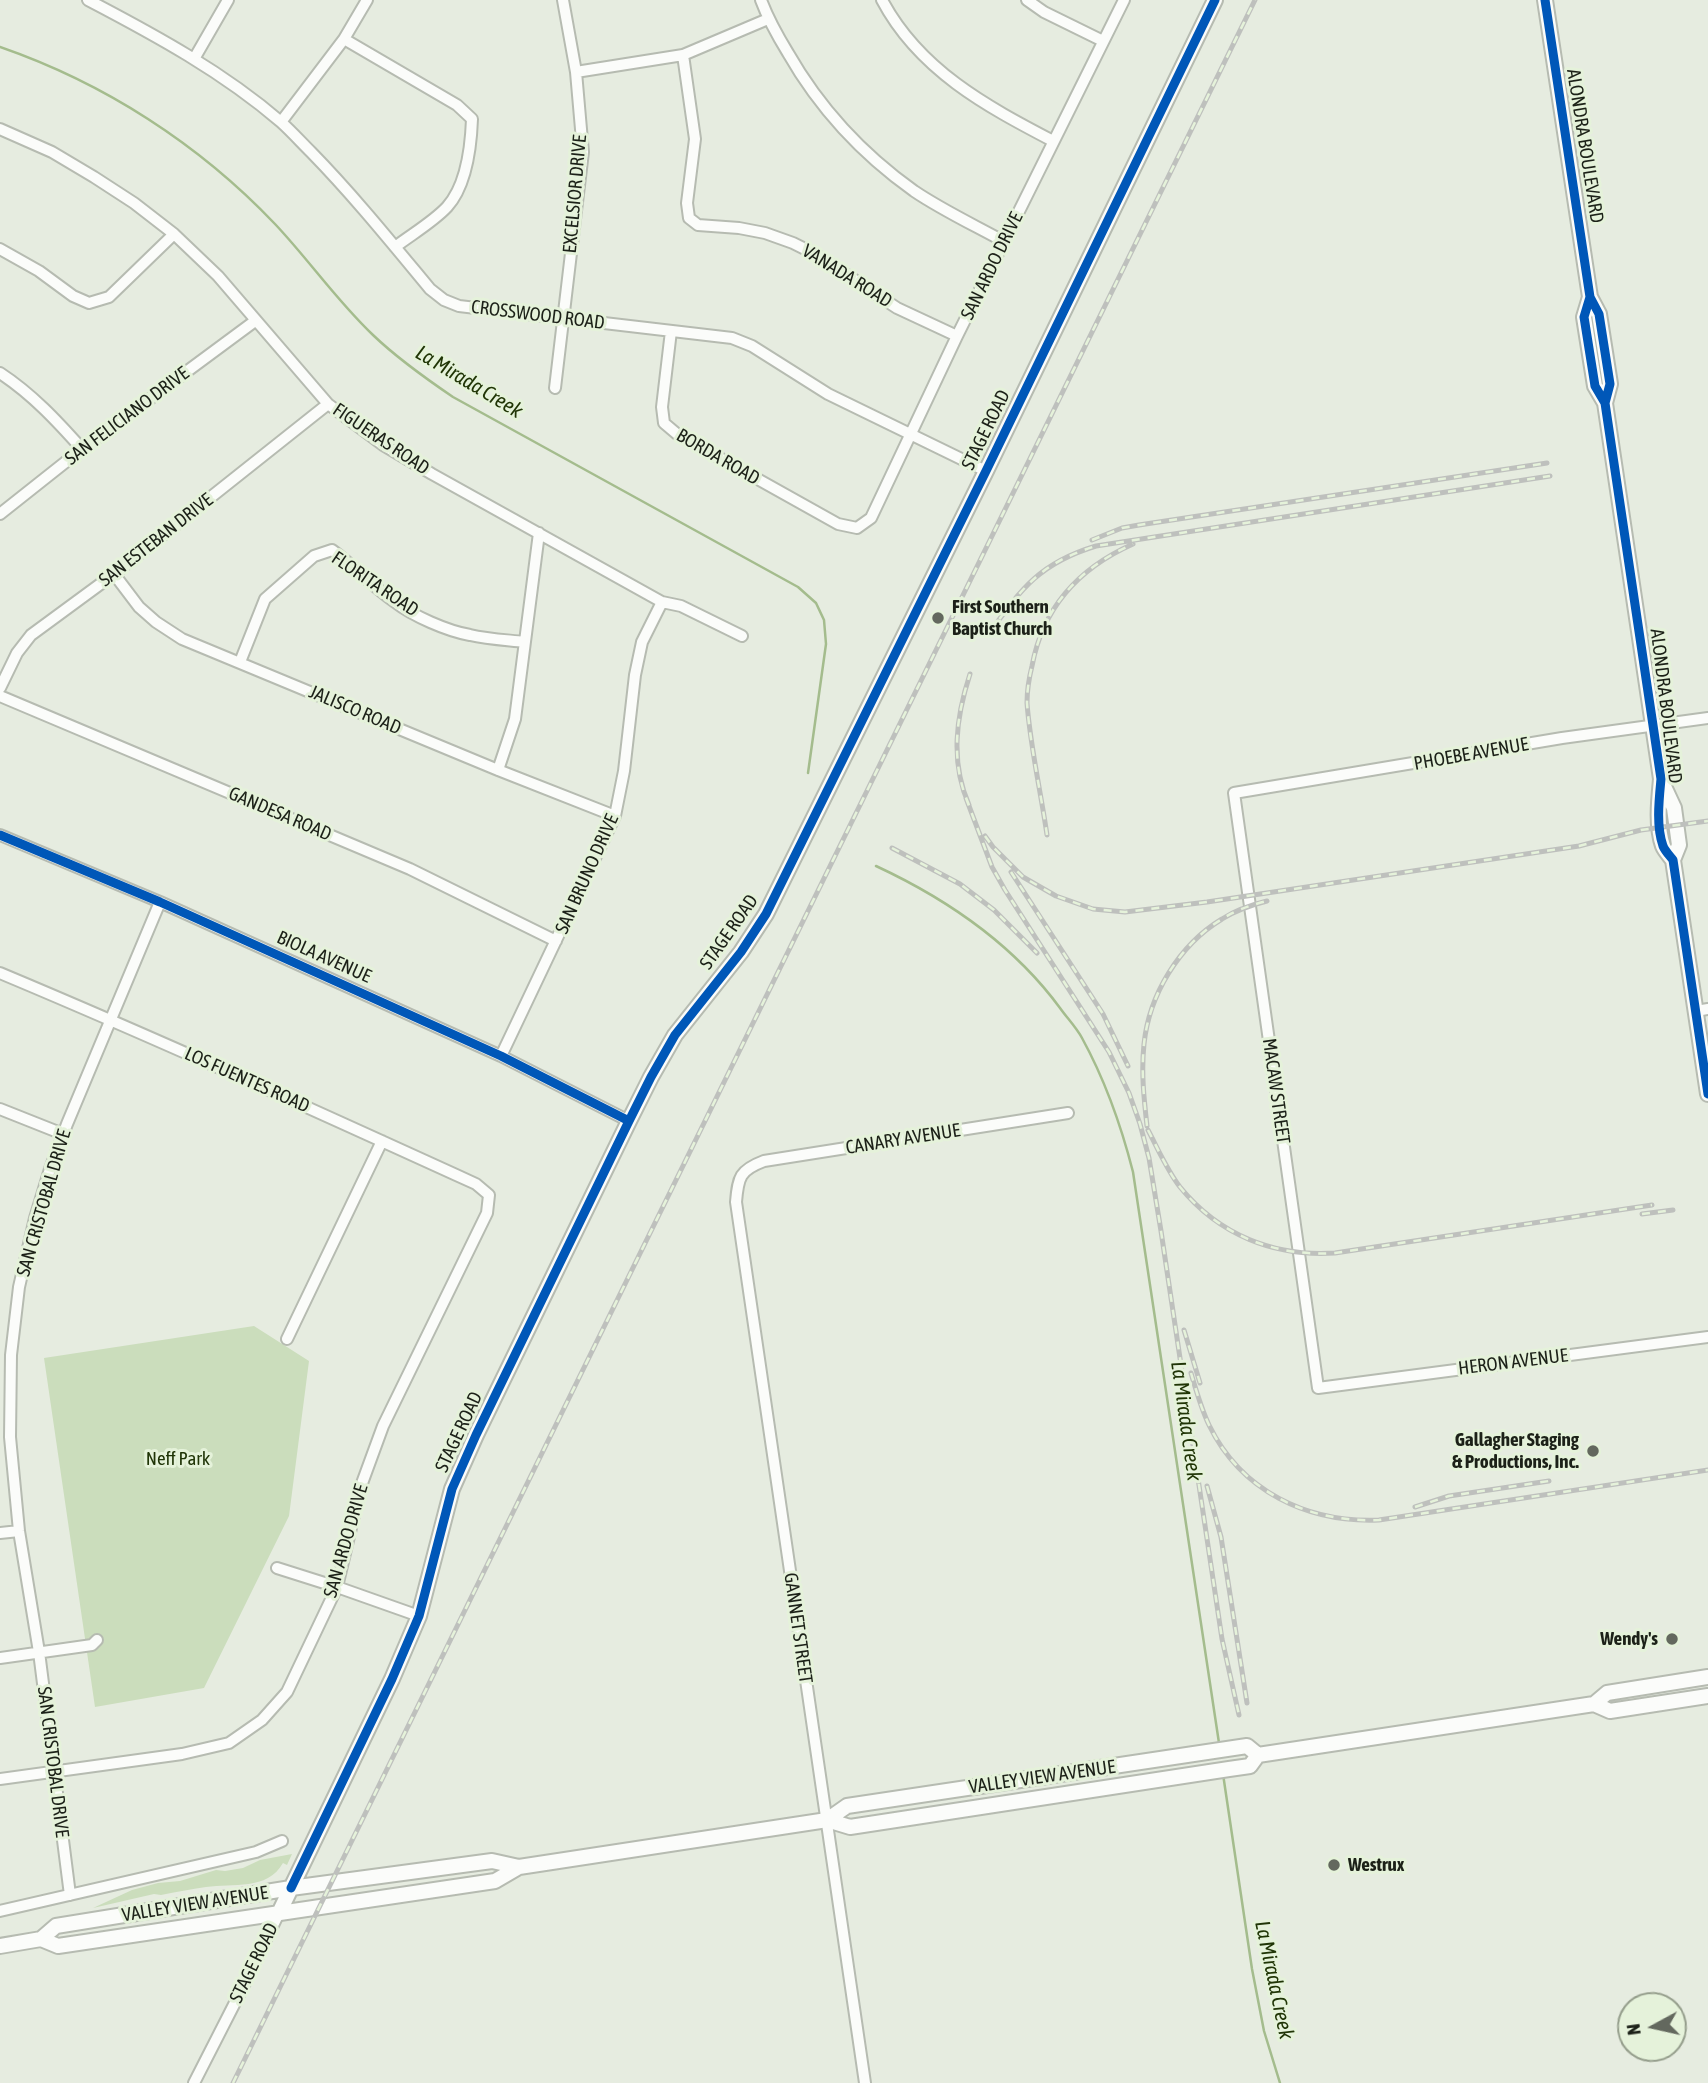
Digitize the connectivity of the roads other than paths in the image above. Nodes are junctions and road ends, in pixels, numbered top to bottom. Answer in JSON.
{"nodes":[{"id":1,"x":88,"y":0,"type":"edge"},
{"id":2,"x":228,"y":0,"type":"edge"},
{"id":3,"x":367,"y":0,"type":"edge"},
{"id":4,"x":564,"y":0,"type":"edge"},
{"id":5,"x":761,"y":0,"type":"edge"},
{"id":6,"x":882,"y":0,"type":"edge"},
{"id":7,"x":1027,"y":0,"type":"edge"},
{"id":8,"x":1124,"y":0,"type":"edge"},
{"id":9,"x":1215,"y":0,"type":"edge"},
{"id":10,"x":1545,"y":0,"type":"edge"},
{"id":11,"x":768,"y":19,"type":"junction"},
{"id":12,"x":344,"y":39,"type":"junction"},
{"id":13,"x":1103,"y":41,"type":"junction"},
{"id":14,"x":683,"y":55,"type":"junction"},
{"id":15,"x":194,"y":59,"type":"junction"},
{"id":16,"x":576,"y":72,"type":"junction"},
{"id":17,"x":281,"y":122,"type":"junction"},
{"id":18,"x":0,"y":129,"type":"edge"},
{"id":19,"x":1053,"y":142,"type":"junction"},
{"id":20,"x":174,"y":234,"type":"junction"},
{"id":21,"x":1003,"y":241,"type":"junction"},
{"id":22,"x":395,"y":247,"type":"junction"},
{"id":23,"x":0,"y":249,"type":"edge"},
{"id":24,"x":562,"y":317,"type":"junction"},
{"id":25,"x":255,"y":321,"type":"junction"},
{"id":26,"x":671,"y":331,"type":"junction"},
{"id":27,"x":957,"y":336,"type":"junction"},
{"id":28,"x":0,"y":373,"type":"edge"},
{"id":29,"x":555,"y":388,"type":"dead end"},
{"id":30,"x":328,"y":404,"type":"junction"},
{"id":31,"x":911,"y":435,"type":"junction"},
{"id":32,"x":82,"y":449,"type":"junction"},
{"id":33,"x":986,"y":471,"type":"junction"},
{"id":34,"x":1,"y":512,"type":"edge"},
{"id":35,"x":858,"y":528,"type":"joint"},
{"id":36,"x":539,"y":533,"type":"junction"},
{"id":37,"x":114,"y":574,"type":"junction"},
{"id":38,"x":662,"y":602,"type":"junction"},
{"id":39,"x":742,"y":636,"type":"dead end"},
{"id":40,"x":524,"y":642,"type":"junction"},
{"id":41,"x":240,"y":662,"type":"junction"},
{"id":42,"x":0,"y":688,"type":"edge"},
{"id":43,"x":0,"y":696,"type":"edge"},
{"id":44,"x":1708,"y":718,"type":"edge"},
{"id":45,"x":1653,"y":726,"type":"junction"},
{"id":46,"x":498,"y":770,"type":"junction"},
{"id":47,"x":1234,"y":793,"type":"joint"},
{"id":48,"x":615,"y":816,"type":"junction"},
{"id":49,"x":0,"y":835,"type":"edge"},
{"id":50,"x":160,"y":902,"type":"junction"},
{"id":51,"x":556,"y":941,"type":"junction"},
{"id":52,"x":0,"y":973,"type":"edge"},
{"id":53,"x":1702,"y":1010,"type":"edge"},
{"id":54,"x":111,"y":1020,"type":"junction"},
{"id":55,"x":502,"y":1055,"type":"junction"},
{"id":56,"x":1708,"y":1094,"type":"edge"},
{"id":57,"x":0,"y":1109,"type":"edge"},
{"id":58,"x":1068,"y":1113,"type":"dead end"},
{"id":59,"x":629,"y":1121,"type":"junction"},
{"id":60,"x":62,"y":1135,"type":"junction"},
{"id":61,"x":382,"y":1142,"type":"junction"},
{"id":62,"x":741,"y":1174,"type":"joint"},
{"id":63,"x":489,"y":1195,"type":"joint"},
{"id":64,"x":1708,"y":1337,"type":"edge"},
{"id":65,"x":287,"y":1339,"type":"dead end"},
{"id":66,"x":1318,"y":1388,"type":"joint"},
{"id":67,"x":19,"y":1531,"type":"junction"},
{"id":68,"x":0,"y":1533,"type":"edge"},
{"id":69,"x":277,"y":1568,"type":"dead end"},
{"id":70,"x":337,"y":1587,"type":"junction"},
{"id":71,"x":419,"y":1616,"type":"junction"},
{"id":72,"x":97,"y":1640,"type":"dead end"},
{"id":73,"x":39,"y":1652,"type":"junction"},
{"id":74,"x":0,"y":1658,"type":"edge"},
{"id":75,"x":1708,"y":1677,"type":"edge"},
{"id":76,"x":1708,"y":1696,"type":"edge"},
{"id":77,"x":1594,"y":1704,"type":"junction"},
{"id":78,"x":1258,"y":1755,"type":"junction"},
{"id":79,"x":55,"y":1773,"type":"junction"},
{"id":80,"x":0,"y":1779,"type":"edge"},
{"id":81,"x":827,"y":1820,"type":"junction"},
{"id":82,"x":282,"y":1841,"type":"dead end"},
{"id":83,"x":520,"y":1867,"type":"junction"},
{"id":84,"x":291,"y":1888,"type":"junction"},
{"id":85,"x":70,"y":1895,"type":"junction"},
{"id":86,"x":0,"y":1911,"type":"edge"},
{"id":87,"x":279,"y":1913,"type":"junction"},
{"id":88,"x":41,"y":1939,"type":"junction"},
{"id":89,"x":0,"y":1946,"type":"edge"},
{"id":90,"x":194,"y":2083,"type":"edge"},
{"id":91,"x":865,"y":2083,"type":"edge"}],
"edges":[{"from":1,"to":15,"type":"street","name":"CROSSWOOD ROAD"},
{"from":2,"to":15,"type":"street"},
{"from":3,"to":12,"type":"street"},
{"from":4,"to":16,"type":"street","name":"EXCELSIOR DRIVE"},
{"from":5,"to":11,"type":"street"},
{"from":6,"to":19,"type":"street"},
{"from":7,"to":13,"type":"street"},
{"from":8,"to":13,"type":"street","name":"SAN ARDO DRIVE"},
{"from":9,"to":33,"type":"main road","name":"STAGE ROAD"},
{"from":10,"to":45,"type":"main road","name":"ALONDRA BOULEVARD"},
{"from":11,"to":14,"type":"street"},
{"from":11,"to":21,"type":"street"},
{"from":12,"to":17,"type":"street"},
{"from":12,"to":22,"type":"street"},
{"from":13,"to":19,"type":"street","name":"SAN ARDO DRIVE"},
{"from":14,"to":16,"type":"street"},
{"from":14,"to":27,"type":"street","name":"VANADA ROAD"},
{"from":15,"to":17,"type":"street","name":"CROSSWOOD ROAD"},
{"from":16,"to":24,"type":"street","name":"EXCELSIOR DRIVE"},
{"from":17,"to":22,"type":"street","name":"CROSSWOOD ROAD"},
{"from":18,"to":20,"type":"street","name":"FIGUERAS ROAD"},
{"from":19,"to":21,"type":"street","name":"SAN ARDO DRIVE"},
{"from":20,"to":23,"type":"street"},
{"from":20,"to":25,"type":"street","name":"FIGUERAS ROAD"},
{"from":21,"to":27,"type":"street","name":"SAN ARDO DRIVE"},
{"from":22,"to":24,"type":"street","name":"CROSSWOOD ROAD"},
{"from":24,"to":26,"type":"street","name":"CROSSWOOD ROAD"},
{"from":24,"to":29,"type":"street","name":"EXCELSIOR DRIVE"},
{"from":25,"to":30,"type":"street","name":"FIGUERAS ROAD"},
{"from":25,"to":32,"type":"street","name":"SAN FELICIANO DRIVE"},
{"from":26,"to":31,"type":"street","name":"CROSSWOOD ROAD"},
{"from":26,"to":35,"type":"street","name":"BORDA ROAD"},
{"from":27,"to":31,"type":"street","name":"SAN ARDO DRIVE"},
{"from":28,"to":32,"type":"street"},
{"from":30,"to":36,"type":"street","name":"FIGUERAS ROAD"},
{"from":30,"to":37,"type":"street","name":"SAN ESTEBAN DRIVE"},
{"from":31,"to":33,"type":"street","name":"CROSSWOOD ROAD"},
{"from":31,"to":35,"type":"street","name":"SAN ARDO DRIVE"},
{"from":32,"to":34,"type":"street","name":"SAN FELICIANO DRIVE"},
{"from":33,"to":59,"type":"main road","name":"STAGE ROAD"},
{"from":36,"to":38,"type":"street","name":"FIGUERAS ROAD"},
{"from":36,"to":40,"type":"street"},
{"from":37,"to":41,"type":"street","name":"JALISCO ROAD"},
{"from":37,"to":42,"type":"street","name":"SAN ESTEBAN DRIVE"},
{"from":38,"to":39,"type":"street","name":"FIGUERAS ROAD"},
{"from":38,"to":48,"type":"street","name":"SAN BRUNO DRIVE"},
{"from":40,"to":41,"type":"street","name":"FLORITA ROAD"},
{"from":40,"to":46,"type":"street"},
{"from":41,"to":46,"type":"street","name":"JALISCO ROAD"},
{"from":43,"to":51,"type":"street","name":"GANDESA ROAD"},
{"from":44,"to":45,"type":"street","name":"PHOEBE AVENUE"},
{"from":45,"to":47,"type":"street","name":"PHOEBE AVENUE"},
{"from":45,"to":53,"type":"main road","name":"ALONDRA BOULEVARD"},
{"from":46,"to":48,"type":"street","name":"JALISCO ROAD"},
{"from":47,"to":66,"type":"street","name":"MACAW STREET"},
{"from":48,"to":51,"type":"street","name":"SAN BRUNO DRIVE"},
{"from":49,"to":50,"type":"street","name":"BIOLA AVENUE"},
{"from":50,"to":54,"type":"street","name":"SAN CRISTOBAL DRIVE"},
{"from":50,"to":55,"type":"street","name":"BIOLA AVENUE"},
{"from":51,"to":55,"type":"street","name":"SAN BRUNO DRIVE"},
{"from":52,"to":54,"type":"street","name":"LOS FUENTES ROAD"},
{"from":53,"to":56,"type":"main road","name":"ALONDRA BOULEVARD"},
{"from":54,"to":60,"type":"street","name":"SAN CRISTOBAL DRIVE"},
{"from":54,"to":61,"type":"street","name":"LOS FUENTES ROAD"},
{"from":55,"to":59,"type":"street","name":"BIOLA AVENUE"},
{"from":57,"to":60,"type":"street"},
{"from":58,"to":62,"type":"street","name":"CANARY AVENUE"},
{"from":59,"to":71,"type":"main road","name":"STAGE ROAD"},
{"from":60,"to":67,"type":"street","name":"SAN CRISTOBAL DRIVE"},
{"from":61,"to":63,"type":"street","name":"LOS FUENTES ROAD"},
{"from":61,"to":65,"type":"street"},
{"from":62,"to":81,"type":"street","name":"GANNET STREET"},
{"from":63,"to":70,"type":"street","name":"SAN ARDO DRIVE"},
{"from":64,"to":66,"type":"street","name":"HERON AVENUE"},
{"from":67,"to":68,"type":"street"},
{"from":67,"to":73,"type":"street","name":"SAN CRISTOBAL DRIVE"},
{"from":69,"to":70,"type":"street"},
{"from":70,"to":71,"type":"street"},
{"from":70,"to":79,"type":"street","name":"SAN ARDO DRIVE"},
{"from":71,"to":84,"type":"main road","name":"STAGE ROAD"},
{"from":72,"to":73,"type":"street"},
{"from":73,"to":74,"type":"street"},
{"from":73,"to":79,"type":"street","name":"SAN CRISTOBAL DRIVE"},
{"from":75,"to":77,"type":"main road","name":"VALLEY VIEW AVENUE"},
{"from":76,"to":77,"type":"main road","name":"VALLEY VIEW AVENUE"},
{"from":77,"to":78,"type":"main road","name":"VALLEY VIEW AVENUE"},
{"from":78,"to":81,"type":"main road","name":"VALLEY VIEW AVENUE"},
{"from":78,"to":81,"type":"main road","name":"VALLEY VIEW AVENUE"},
{"from":79,"to":80,"type":"street"},
{"from":79,"to":85,"type":"street","name":"SAN CRISTOBAL DRIVE"},
{"from":81,"to":83,"type":"main road","name":"VALLEY VIEW AVENUE"},
{"from":81,"to":91,"type":"street","name":"GANNET STREET"},
{"from":82,"to":85,"type":"street","name":"VALLEY VIEW AVENUE"},
{"from":83,"to":84,"type":"main road","name":"VALLEY VIEW AVENUE"},
{"from":83,"to":87,"type":"main road","name":"VALLEY VIEW AVENUE"},
{"from":84,"to":87,"type":"main road","name":"STAGE ROAD"},
{"from":84,"to":88,"type":"main road","name":"VALLEY VIEW AVENUE"},
{"from":85,"to":86,"type":"street","name":"VALLEY VIEW AVENUE"},
{"from":87,"to":88,"type":"main road","name":"VALLEY VIEW AVENUE"},
{"from":87,"to":90,"type":"street","name":"STAGE ROAD"},
{"from":88,"to":89,"type":"main road","name":"VALLEY VIEW AVENUE"}]}
